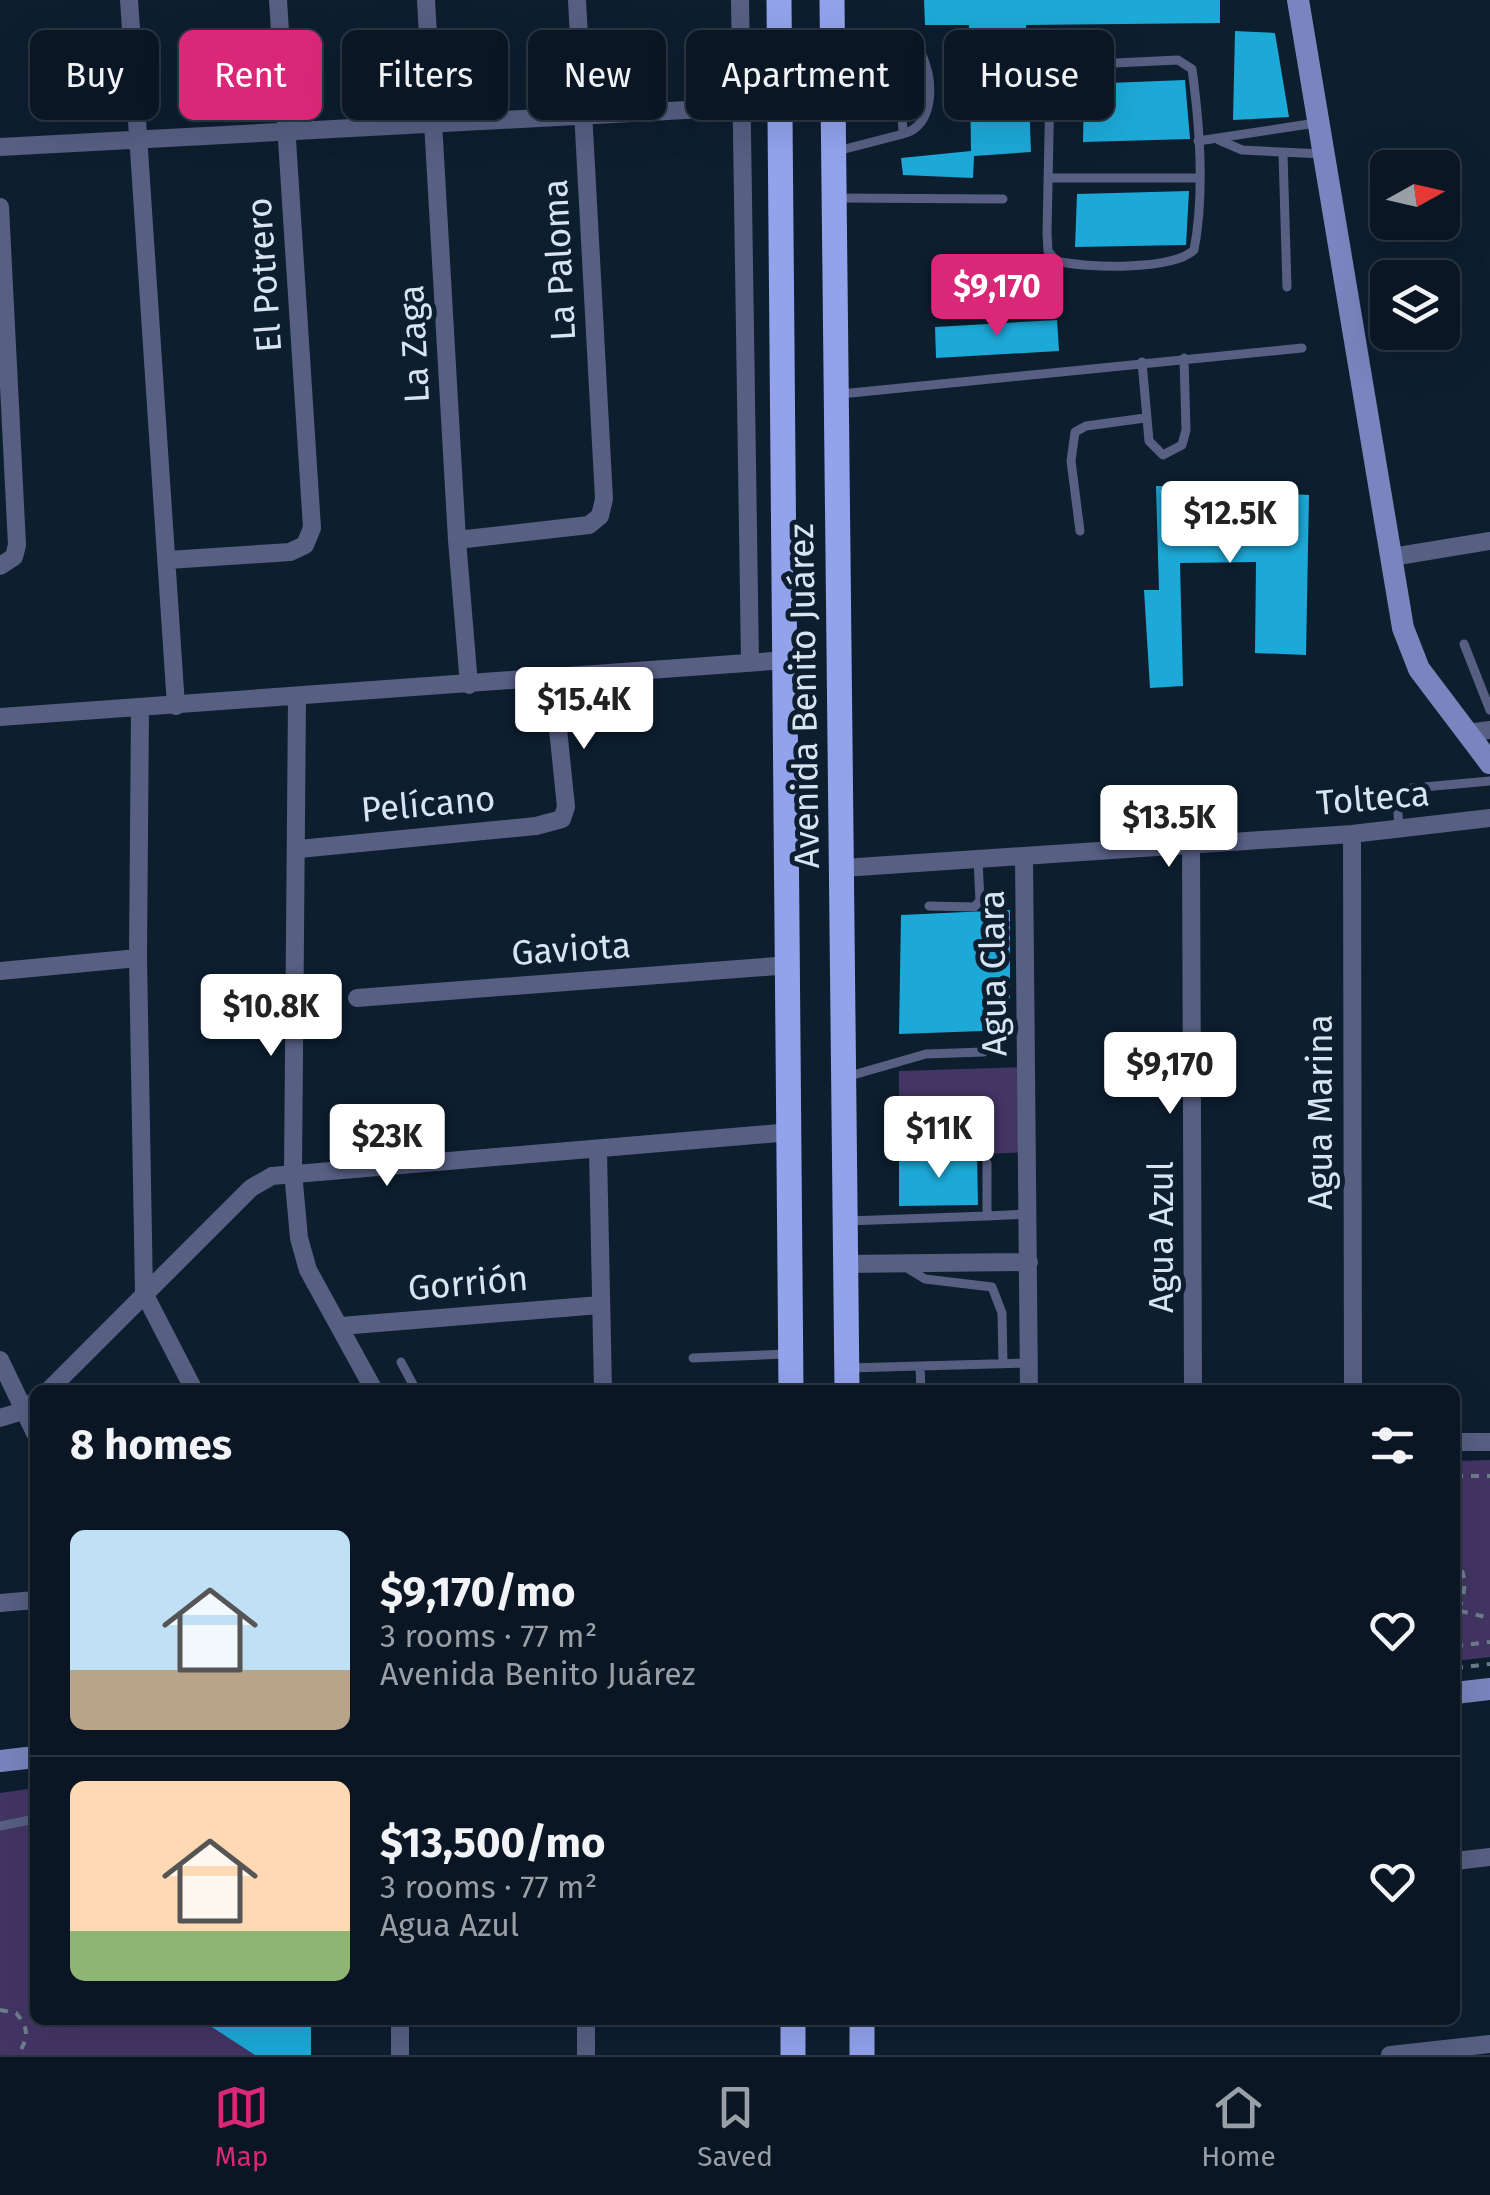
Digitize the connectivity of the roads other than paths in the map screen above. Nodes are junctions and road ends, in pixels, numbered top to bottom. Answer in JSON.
{"nodes":[{"id":1,"x":129,"y":0,"type":"edge"},
{"id":2,"x":278,"y":0,"type":"edge"},
{"id":3,"x":426,"y":0,"type":"edge"},
{"id":4,"x":577,"y":0,"type":"edge"},
{"id":5,"x":740,"y":0,"type":"edge"},
{"id":6,"x":779,"y":0,"type":"edge"},
{"id":7,"x":832,"y":0,"type":"edge"},
{"id":8,"x":1298,"y":0,"type":"edge"},
{"id":9,"x":428,"y":30,"type":"edge"},
{"id":10,"x":579,"y":30,"type":"edge"},
{"id":11,"x":740,"y":30,"type":"edge"},
{"id":12,"x":779,"y":30,"type":"edge"},
{"id":13,"x":434,"y":120,"type":"joint"},
{"id":14,"x":584,"y":120,"type":"edge"},
{"id":15,"x":741,"y":120,"type":"edge"},
{"id":16,"x":780,"y":120,"type":"edge"},
{"id":17,"x":1319,"y":123,"type":"junction"},
{"id":18,"x":286,"y":130,"type":"junction"},
{"id":19,"x":903,"y":134,"type":"junction"},
{"id":20,"x":1219,"y":140,"type":"junction"},
{"id":21,"x":140,"y":142,"type":"junction"},
{"id":22,"x":1198,"y":142,"type":"junction"},
{"id":23,"x":0,"y":146,"type":"edge"},
{"id":24,"x":833,"y":152,"type":"junction"},
{"id":25,"x":1282,"y":154,"type":"junction"},
{"id":26,"x":1324,"y":154,"type":"junction"},
{"id":27,"x":1049,"y":178,"type":"junction"},
{"id":28,"x":1198,"y":178,"type":"junction"},
{"id":29,"x":832,"y":198,"type":"junction"},
{"id":30,"x":1004,"y":199,"type":"dead end"},
{"id":31,"x":0,"y":207,"type":"edge"},
{"id":32,"x":1287,"y":287,"type":"dead end"},
{"id":33,"x":1302,"y":348,"type":"dead end"},
{"id":34,"x":1184,"y":358,"type":"junction"},
{"id":35,"x":1142,"y":362,"type":"junction"},
{"id":36,"x":833,"y":395,"type":"junction"},
{"id":37,"x":1144,"y":418,"type":"junction"},
{"id":38,"x":1080,"y":531,"type":"dead end"},
{"id":39,"x":456,"y":540,"type":"junction"},
{"id":40,"x":1490,"y":541,"type":"edge"},
{"id":41,"x":1392,"y":557,"type":"junction"},
{"id":42,"x":168,"y":560,"type":"junction"},
{"id":43,"x":7,"y":561,"type":"edge"},
{"id":44,"x":1464,"y":644,"type":"dead end"},
{"id":45,"x":787,"y":660,"type":"junction"},
{"id":46,"x":750,"y":662,"type":"junction"},
{"id":47,"x":553,"y":680,"type":"junction"},
{"id":48,"x":470,"y":685,"type":"junction"},
{"id":49,"x":296,"y":698,"type":"junction"},
{"id":50,"x":176,"y":706,"type":"junction"},
{"id":51,"x":140,"y":708,"type":"junction"},
{"id":52,"x":1490,"y":710,"type":"edge"},
{"id":53,"x":0,"y":717,"type":"edge"},
{"id":54,"x":1479,"y":731,"type":"edge"},
{"id":55,"x":1490,"y":763,"type":"edge"},
{"id":56,"x":1490,"y":781,"type":"edge"},
{"id":57,"x":1490,"y":818,"type":"edge"},
{"id":58,"x":1399,"y":830,"type":"junction"},
{"id":59,"x":1352,"y":834,"type":"junction"},
{"id":60,"x":1191,"y":844,"type":"junction"},
{"id":61,"x":298,"y":848,"type":"junction"},
{"id":62,"x":1024,"y":856,"type":"junction"},
{"id":63,"x":978,"y":857,"type":"junction"},
{"id":64,"x":843,"y":868,"type":"junction"},
{"id":65,"x":929,"y":906,"type":"dead end"},
{"id":66,"x":138,"y":958,"type":"junction"},
{"id":67,"x":790,"y":965,"type":"junction"},
{"id":68,"x":0,"y":970,"type":"edge"},
{"id":69,"x":357,"y":998,"type":"dead end"},
{"id":70,"x":984,"y":1052,"type":"dead end"},
{"id":71,"x":844,"y":1078,"type":"junction"},
{"id":72,"x":792,"y":1132,"type":"junction"},
{"id":73,"x":598,"y":1151,"type":"junction"},
{"id":74,"x":987,"y":1163,"type":"dead end"},
{"id":75,"x":293,"y":1172,"type":"junction"},
{"id":76,"x":1028,"y":1214,"type":"junction"},
{"id":77,"x":987,"y":1216,"type":"junction"},
{"id":78,"x":844,"y":1221,"type":"junction"},
{"id":79,"x":1028,"y":1262,"type":"junction"},
{"id":80,"x":845,"y":1264,"type":"junction"},
{"id":81,"x":900,"y":1264,"type":"junction"},
{"id":82,"x":144,"y":1293,"type":"junction"},
{"id":83,"x":600,"y":1305,"type":"junction"},
{"id":84,"x":341,"y":1326,"type":"junction"},
{"id":85,"x":791,"y":1354,"type":"junction"},
{"id":86,"x":694,"y":1358,"type":"dead end"},
{"id":87,"x":0,"y":1360,"type":"edge"},
{"id":88,"x":401,"y":1362,"type":"dead end"},
{"id":89,"x":1028,"y":1363,"type":"junction"},
{"id":90,"x":1003,"y":1364,"type":"junction"},
{"id":91,"x":920,"y":1368,"type":"junction"},
{"id":92,"x":847,"y":1379,"type":"edge"},
{"id":93,"x":54,"y":1385,"type":"edge"},
{"id":94,"x":191,"y":1385,"type":"edge"},
{"id":95,"x":371,"y":1385,"type":"edge"},
{"id":96,"x":413,"y":1385,"type":"edge"},
{"id":97,"x":603,"y":1385,"type":"edge"},
{"id":98,"x":792,"y":1385,"type":"edge"},
{"id":99,"x":921,"y":1385,"type":"edge"},
{"id":100,"x":1029,"y":1385,"type":"edge"},
{"id":101,"x":1193,"y":1385,"type":"edge"},
{"id":102,"x":1353,"y":1385,"type":"edge"},
{"id":103,"x":29,"y":1406,"type":"edge"},
{"id":104,"x":0,"y":1418,"type":"edge"},
{"id":105,"x":1460,"y":1442,"type":"edge"},
{"id":106,"x":1490,"y":1442,"type":"edge"},
{"id":107,"x":30,"y":1600,"type":"edge"},
{"id":108,"x":0,"y":1603,"type":"edge"},
{"id":109,"x":1490,"y":1689,"type":"edge"},
{"id":110,"x":1460,"y":1692,"type":"edge"},
{"id":111,"x":30,"y":1758,"type":"edge"},
{"id":112,"x":0,"y":1761,"type":"edge"},
{"id":113,"x":30,"y":1819,"type":"edge"},
{"id":114,"x":0,"y":1826,"type":"edge"},
{"id":115,"x":1490,"y":1857,"type":"edge"},
{"id":116,"x":1460,"y":1860,"type":"edge"},
{"id":117,"x":400,"y":2025,"type":"edge"},
{"id":118,"x":586,"y":2025,"type":"edge"},
{"id":119,"x":792,"y":2025,"type":"edge"},
{"id":120,"x":862,"y":2025,"type":"edge"},
{"id":121,"x":1490,"y":2044,"type":"edge"},
{"id":122,"x":400,"y":2055,"type":"edge"},
{"id":123,"x":586,"y":2055,"type":"edge"},
{"id":124,"x":793,"y":2055,"type":"edge"},
{"id":125,"x":862,"y":2055,"type":"edge"},
{"id":126,"x":1390,"y":2055,"type":"edge"}],
"edges":[{"from":1,"to":21,"type":"street"},
{"from":2,"to":18,"type":"street","name":"El Potrero"},
{"from":3,"to":9,"type":"street","name":"La Zaga"},
{"from":4,"to":10,"type":"street","name":"La Paloma"},
{"from":5,"to":11,"type":"street"},
{"from":6,"to":12,"type":"main road","name":"Avenida Benito Juárez"},
{"from":7,"to":24,"type":"main road","name":"Avenida Benito Juárez"},
{"from":8,"to":17,"type":"street"},
{"from":13,"to":18,"type":"street"},
{"from":13,"to":39,"type":"street","name":"La Zaga"},
{"from":14,"to":39,"type":"street","name":"La Paloma"},
{"from":15,"to":46,"type":"street"},
{"from":16,"to":45,"type":"main road","name":"Avenida Benito Juárez"},
{"from":17,"to":20,"type":"lane"},
{"from":17,"to":26,"type":"street"},
{"from":18,"to":21,"type":"street"},
{"from":18,"to":42,"type":"street","name":"El Potrero"},
{"from":19,"to":19,"type":"lane"},
{"from":19,"to":24,"type":"lane"},
{"from":20,"to":22,"type":"lane"},
{"from":20,"to":25,"type":"lane"},
{"from":21,"to":23,"type":"street"},
{"from":21,"to":42,"type":"street"},
{"from":22,"to":27,"type":"lane"},
{"from":22,"to":28,"type":"lane"},
{"from":24,"to":29,"type":"main road","name":"Avenida Benito Juárez"},
{"from":25,"to":26,"type":"lane"},
{"from":25,"to":32,"type":"lane"},
{"from":26,"to":41,"type":"street"},
{"from":27,"to":28,"type":"lane"},
{"from":27,"to":28,"type":"lane"},
{"from":29,"to":30,"type":"lane"},
{"from":29,"to":36,"type":"main road","name":"Avenida Benito Juárez"},
{"from":31,"to":43,"type":"street"},
{"from":33,"to":34,"type":"lane"},
{"from":34,"to":35,"type":"lane"},
{"from":34,"to":37,"type":"lane"},
{"from":35,"to":36,"type":"lane"},
{"from":35,"to":37,"type":"lane"},
{"from":36,"to":64,"type":"main road","name":"Avenida Benito Juárez"},
{"from":37,"to":38,"type":"lane"},
{"from":39,"to":48,"type":"street","name":"La Zaga"},
{"from":40,"to":41,"type":"street"},
{"from":41,"to":54,"type":"street"},
{"from":42,"to":50,"type":"street"},
{"from":44,"to":52,"type":"lane"},
{"from":45,"to":46,"type":"street"},
{"from":45,"to":67,"type":"main road","name":"Avenida Benito Juárez"},
{"from":46,"to":47,"type":"street"},
{"from":47,"to":48,"type":"street"},
{"from":47,"to":61,"type":"street","name":"Pelícano"},
{"from":48,"to":49,"type":"street"},
{"from":49,"to":50,"type":"street"},
{"from":49,"to":61,"type":"street"},
{"from":50,"to":51,"type":"street"},
{"from":51,"to":53,"type":"street"},
{"from":51,"to":66,"type":"street"},
{"from":54,"to":55,"type":"street"},
{"from":56,"to":58,"type":"lane"},
{"from":57,"to":58,"type":"street","name":"Tolteca"},
{"from":58,"to":59,"type":"street","name":"Tolteca"},
{"from":59,"to":60,"type":"street","name":"Tolteca"},
{"from":59,"to":102,"type":"street","name":"Agua Marina"},
{"from":60,"to":62,"type":"street","name":"Tolteca"},
{"from":60,"to":101,"type":"street","name":"Agua Azul"},
{"from":61,"to":75,"type":"street"},
{"from":62,"to":63,"type":"street","name":"Tolteca"},
{"from":62,"to":76,"type":"street","name":"Agua Clara"},
{"from":63,"to":64,"type":"street","name":"Tolteca"},
{"from":63,"to":65,"type":"lane"},
{"from":64,"to":71,"type":"main road","name":"Avenida Benito Juárez"},
{"from":66,"to":68,"type":"street"},
{"from":66,"to":82,"type":"street"},
{"from":67,"to":69,"type":"street","name":"Gaviota"},
{"from":67,"to":72,"type":"main road","name":"Avenida Benito Juárez"},
{"from":70,"to":71,"type":"lane"},
{"from":71,"to":78,"type":"main road","name":"Avenida Benito Juárez"},
{"from":72,"to":73,"type":"street"},
{"from":72,"to":85,"type":"main road","name":"Avenida Benito Juárez"},
{"from":73,"to":75,"type":"street"},
{"from":73,"to":83,"type":"street"},
{"from":74,"to":77,"type":"lane"},
{"from":75,"to":82,"type":"street"},
{"from":75,"to":84,"type":"street"},
{"from":76,"to":77,"type":"lane"},
{"from":76,"to":79,"type":"street","name":"Agua Clara"},
{"from":77,"to":78,"type":"lane"},
{"from":78,"to":80,"type":"main road","name":"Avenida Benito Juárez"},
{"from":79,"to":81,"type":"street"},
{"from":79,"to":89,"type":"street","name":"Agua Clara"},
{"from":80,"to":81,"type":"street"},
{"from":80,"to":92,"type":"main road","name":"Avenida Benito Juárez"},
{"from":81,"to":90,"type":"lane"},
{"from":82,"to":93,"type":"street"},
{"from":82,"to":94,"type":"street"},
{"from":83,"to":84,"type":"street","name":"Gorrión"},
{"from":83,"to":97,"type":"street"},
{"from":84,"to":95,"type":"street"},
{"from":85,"to":86,"type":"lane"},
{"from":85,"to":98,"type":"main road","name":"Avenida Benito Juárez"},
{"from":87,"to":103,"type":"street"},
{"from":88,"to":96,"type":"lane"},
{"from":89,"to":90,"type":"lane"},
{"from":89,"to":100,"type":"street","name":"Agua Clara"},
{"from":90,"to":91,"type":"lane"},
{"from":91,"to":92,"type":"lane"},
{"from":91,"to":99,"type":"lane"},
{"from":103,"to":104,"type":"street"},
{"from":105,"to":106,"type":"street"},
{"from":107,"to":108,"type":"street"},
{"from":109,"to":110,"type":"street"},
{"from":111,"to":112,"type":"street"},
{"from":113,"to":114,"type":"lane"},
{"from":115,"to":116,"type":"street"},
{"from":117,"to":122,"type":"street"},
{"from":118,"to":123,"type":"street"},
{"from":119,"to":124,"type":"main road"},
{"from":120,"to":125,"type":"main road"},
{"from":121,"to":126,"type":"street"}]}
